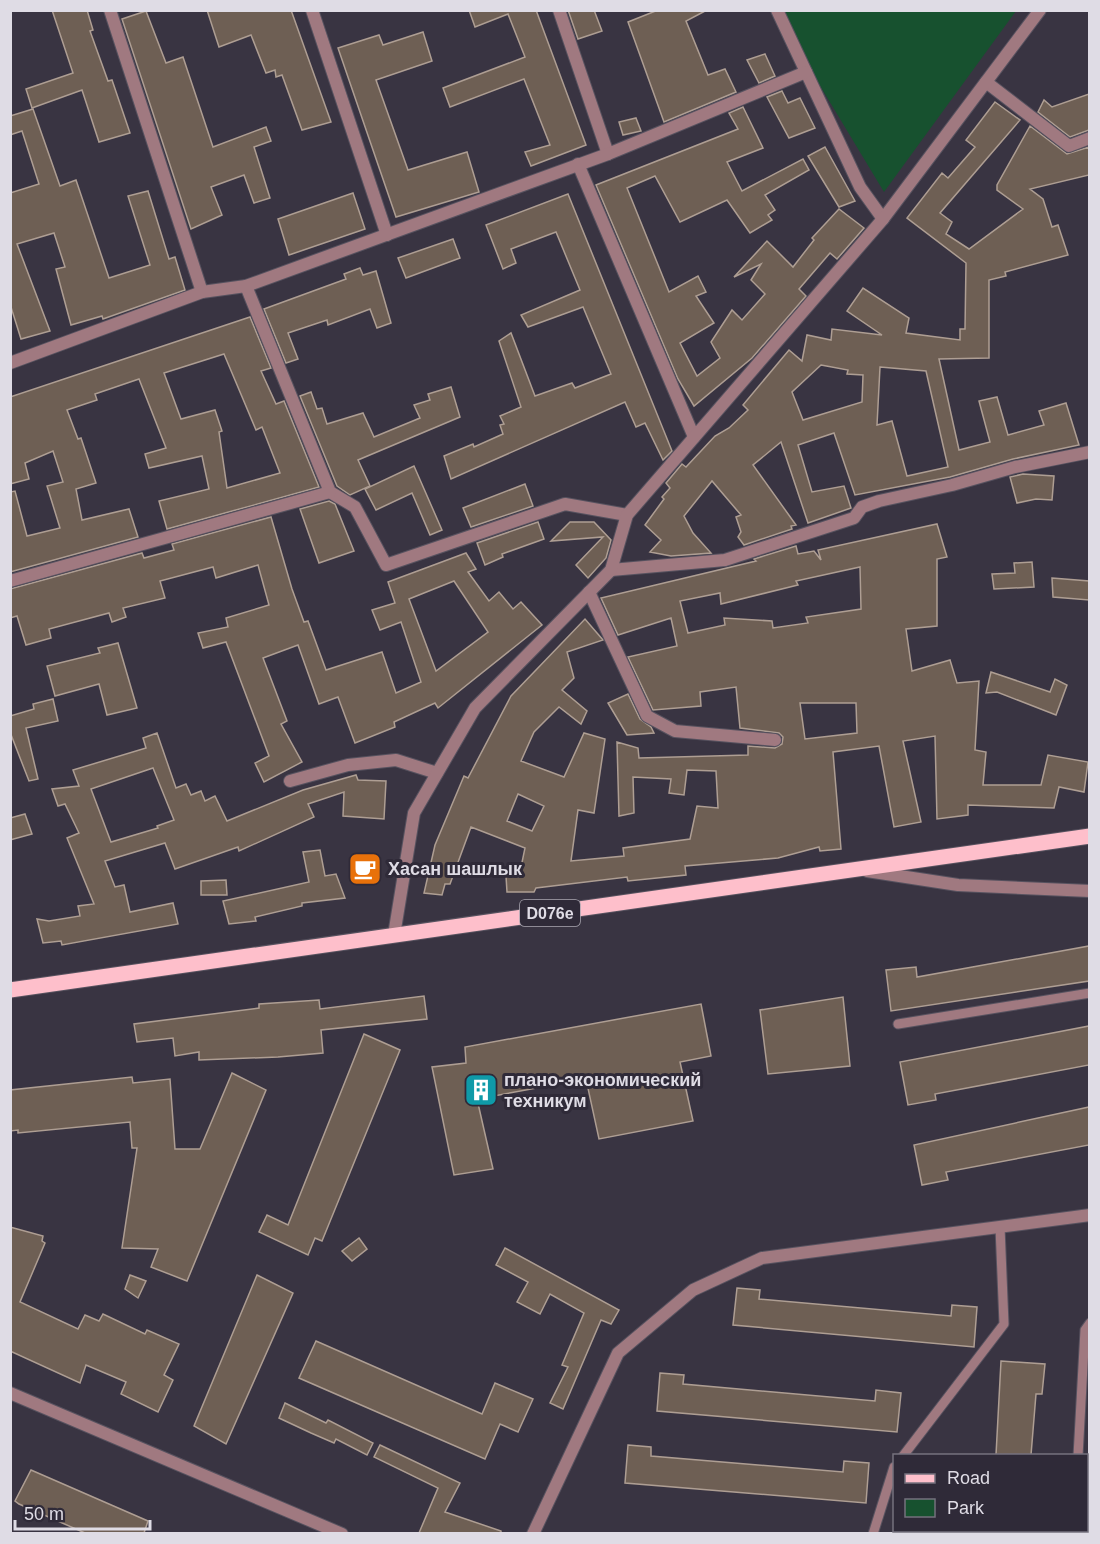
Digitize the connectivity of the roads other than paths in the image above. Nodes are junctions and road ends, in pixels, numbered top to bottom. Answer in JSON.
{"nodes":[{"id":1,"x":110,"y":10,"type":"edge"},
{"id":2,"x":312,"y":10,"type":"edge"},
{"id":3,"x":559,"y":10,"type":"edge"},
{"id":4,"x":777,"y":10,"type":"edge"},
{"id":5,"x":1040,"y":10,"type":"edge"},
{"id":6,"x":806,"y":72,"type":"junction"},
{"id":7,"x":986,"y":82,"type":"junction"},
{"id":8,"x":1089,"y":138,"type":"edge"},
{"id":9,"x":608,"y":154,"type":"junction"},
{"id":10,"x":578,"y":164,"type":"junction"},
{"id":11,"x":883,"y":219,"type":"junction"},
{"id":12,"x":387,"y":235,"type":"junction"},
{"id":13,"x":246,"y":286,"type":"junction"},
{"id":14,"x":202,"y":292,"type":"junction"},
{"id":15,"x":10,"y":363,"type":"edge"},
{"id":16,"x":694,"y":437,"type":"junction"},
{"id":17,"x":1089,"y":452,"type":"edge"},
{"id":18,"x":330,"y":492,"type":"junction"},
{"id":19,"x":627,"y":515,"type":"junction"},
{"id":20,"x":611,"y":570,"type":"junction"},
{"id":21,"x":10,"y":581,"type":"edge"},
{"id":22,"x":589,"y":592,"type":"junction"},
{"id":23,"x":775,"y":740,"type":"dead end"},
{"id":24,"x":437,"y":773,"type":"junction"},
{"id":25,"x":290,"y":781,"type":"dead end"},
{"id":26,"x":1089,"y":836,"type":"edge"},
{"id":27,"x":862,"y":870,"type":"junction"},
{"id":28,"x":1089,"y":891,"type":"edge"},
{"id":29,"x":394,"y":935,"type":"junction"},
{"id":30,"x":10,"y":990,"type":"edge"},
{"id":31,"x":1089,"y":993,"type":"edge"},
{"id":32,"x":898,"y":1024,"type":"dead end"},
{"id":33,"x":1089,"y":1215,"type":"edge"},
{"id":34,"x":1000,"y":1227,"type":"junction"},
{"id":35,"x":1089,"y":1323,"type":"edge"},
{"id":36,"x":10,"y":1393,"type":"edge"},
{"id":37,"x":904,"y":1454,"type":"edge"},
{"id":38,"x":1078,"y":1454,"type":"edge"},
{"id":39,"x":893,"y":1470,"type":"edge"},
{"id":40,"x":342,"y":1533,"type":"edge"},
{"id":41,"x":533,"y":1533,"type":"edge"},
{"id":42,"x":873,"y":1533,"type":"edge"}],
"edges":[{"from":1,"to":14,"type":"street"},
{"from":2,"to":12,"type":"street"},
{"from":3,"to":9,"type":"street"},
{"from":4,"to":6,"type":"street"},
{"from":5,"to":7,"type":"street"},
{"from":6,"to":9,"type":"street"},
{"from":6,"to":11,"type":"street"},
{"from":7,"to":8,"type":"street"},
{"from":7,"to":11,"type":"street"},
{"from":9,"to":10,"type":"street"},
{"from":10,"to":12,"type":"street"},
{"from":10,"to":16,"type":"street"},
{"from":11,"to":16,"type":"street"},
{"from":12,"to":13,"type":"street"},
{"from":13,"to":14,"type":"street"},
{"from":13,"to":18,"type":"street"},
{"from":14,"to":15,"type":"street"},
{"from":16,"to":19,"type":"street"},
{"from":17,"to":20,"type":"street"},
{"from":18,"to":19,"type":"street"},
{"from":18,"to":21,"type":"street"},
{"from":19,"to":20,"type":"street"},
{"from":20,"to":22,"type":"street"},
{"from":22,"to":23,"type":"street"},
{"from":22,"to":24,"type":"street"},
{"from":24,"to":25,"type":"street"},
{"from":24,"to":29,"type":"street"},
{"from":26,"to":27,"type":"main road","number":"D076e"},
{"from":27,"to":28,"type":"street"},
{"from":27,"to":29,"type":"main road","number":"D076e"},
{"from":29,"to":30,"type":"main road","number":"D076e"},
{"from":31,"to":32,"type":"lane"},
{"from":33,"to":34,"type":"street"},
{"from":34,"to":37,"type":"lane"},
{"from":34,"to":41,"type":"street"},
{"from":35,"to":38,"type":"lane"},
{"from":36,"to":40,"type":"street"},
{"from":39,"to":42,"type":"lane"}]}
